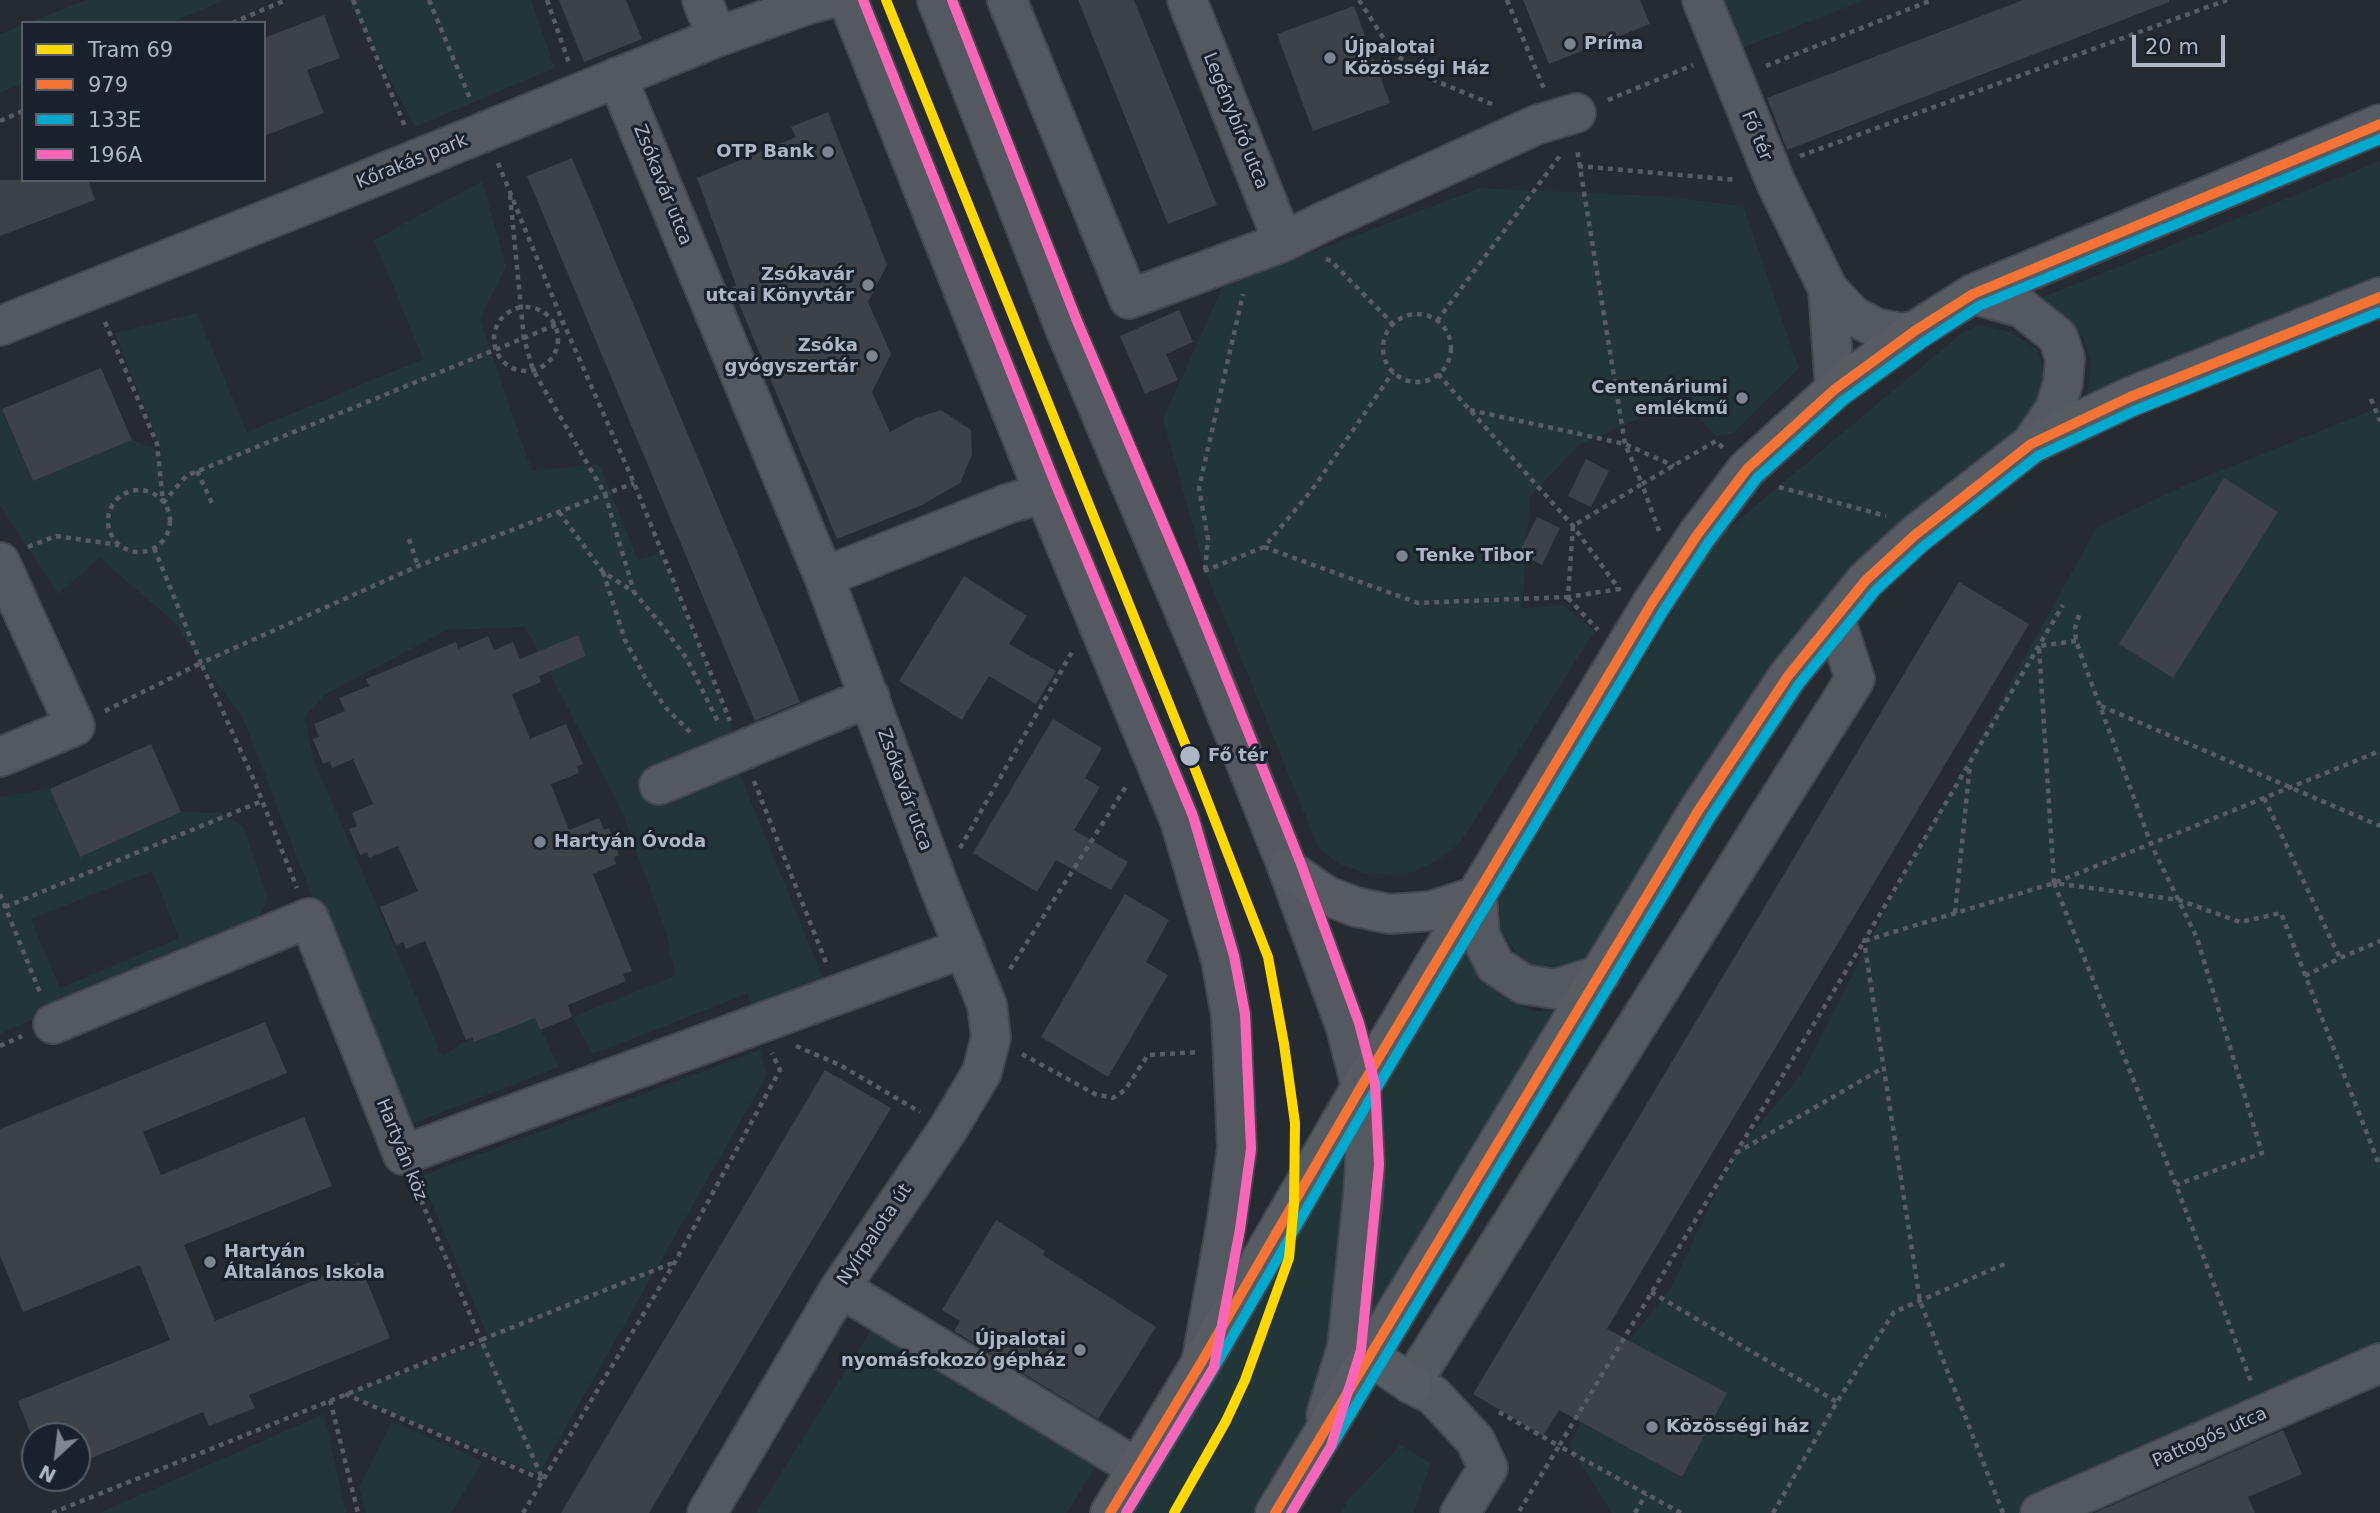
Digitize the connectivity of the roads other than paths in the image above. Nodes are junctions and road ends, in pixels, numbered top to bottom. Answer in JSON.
{"nodes":[{"id":1,"x":702,"y":0,"type":"edge"},
{"id":2,"x":825,"y":0,"type":"edge"},
{"id":3,"x":848,"y":0,"type":"edge"},
{"id":4,"x":937,"y":0,"type":"edge"},
{"id":5,"x":1007,"y":0,"type":"edge"},
{"id":6,"x":1187,"y":0,"type":"edge"},
{"id":7,"x":1702,"y":0,"type":"edge"},
{"id":8,"x":716,"y":37,"type":"junction"},
{"id":9,"x":617,"y":78,"type":"junction"},
{"id":10,"x":1561,"y":123,"type":"road end"},
{"id":11,"x":2380,"y":124,"type":"edge"},
{"id":12,"x":1267,"y":247,"type":"junction"},
{"id":13,"x":1828,"y":289,"type":"junction"},
{"id":14,"x":1973,"y":294,"type":"junction"},
{"id":15,"x":2380,"y":297,"type":"edge"},
{"id":16,"x":0,"y":326,"type":"edge"},
{"id":17,"x":1916,"y":330,"type":"junction"},
{"id":18,"x":1835,"y":390,"type":"junction"},
{"id":19,"x":2032,"y":444,"type":"junction"},
{"id":20,"x":1044,"y":493,"type":"junction"},
{"id":21,"x":11,"y":555,"type":"edge"},
{"id":22,"x":824,"y":577,"type":"junction"},
{"id":23,"x":1835,"y":618,"type":"junction"},
{"id":24,"x":870,"y":697,"type":"junction"},
{"id":25,"x":4,"y":745,"type":"edge"},
{"id":26,"x":659,"y":785,"type":"dead end"},
{"id":27,"x":1288,"y":869,"type":"junction"},
{"id":28,"x":1477,"y":896,"type":"junction"},
{"id":29,"x":964,"y":948,"type":"junction"},
{"id":30,"x":1600,"y":975,"type":"junction"},
{"id":31,"x":53,"y":1024,"type":"road end"},
{"id":32,"x":1361,"y":1087,"type":"junction"},
{"id":33,"x":840,"y":1288,"type":"junction"},
{"id":34,"x":1370,"y":1356,"type":"junction"},
{"id":35,"x":1201,"y":1363,"type":"junction"},
{"id":36,"x":2380,"y":1363,"type":"edge"},
{"id":37,"x":1411,"y":1384,"type":"junction"},
{"id":38,"x":1318,"y":1440,"type":"junction"},
{"id":39,"x":1137,"y":1468,"type":"junction"},
{"id":40,"x":707,"y":1513,"type":"edge"},
{"id":41,"x":1110,"y":1513,"type":"edge"},
{"id":42,"x":1275,"y":1513,"type":"edge"},
{"id":43,"x":1460,"y":1513,"type":"edge"},
{"id":44,"x":2040,"y":1513,"type":"edge"}],
"edges":[{"from":1,"to":8,"type":"street"},
{"from":2,"to":8,"type":"street","name":"Kőrakás park"},
{"from":3,"to":20,"type":"street"},
{"from":4,"to":27,"type":"street"},
{"from":5,"to":12,"type":"street"},
{"from":6,"to":12,"type":"street","name":"Legénybíró utca"},
{"from":7,"to":13,"type":"street","name":"Fő tér"},
{"from":8,"to":9,"type":"street","name":"Kőrakás park"},
{"from":9,"to":16,"type":"street","name":"Kőrakás park"},
{"from":9,"to":22,"type":"street","name":"Zsókavár utca"},
{"from":10,"to":12,"type":"street"},
{"from":11,"to":14,"type":"main road"},
{"from":13,"to":17,"type":"street"},
{"from":13,"to":18,"type":"street","name":"Fő tér"},
{"from":14,"to":17,"type":"main road"},
{"from":14,"to":19,"type":"street"},
{"from":15,"to":19,"type":"main road"},
{"from":17,"to":18,"type":"main road"},
{"from":18,"to":28,"type":"main road"},
{"from":19,"to":23,"type":"main road"},
{"from":20,"to":22,"type":"street"},
{"from":20,"to":35,"type":"street"},
{"from":21,"to":25,"type":"street"},
{"from":22,"to":24,"type":"street","name":"Zsókavár utca"},
{"from":23,"to":30,"type":"main road"},
{"from":23,"to":37,"type":"street"},
{"from":24,"to":26,"type":"street"},
{"from":24,"to":29,"type":"street","name":"Zsókavár utca"},
{"from":27,"to":28,"type":"main road"},
{"from":27,"to":32,"type":"street"},
{"from":28,"to":30,"type":"street"},
{"from":28,"to":32,"type":"main road"},
{"from":29,"to":31,"type":"street","name":"Hartyán köz"},
{"from":29,"to":33,"type":"street","name":"Nyírpalota út"},
{"from":30,"to":34,"type":"main road"},
{"from":32,"to":35,"type":"main road"},
{"from":32,"to":38,"type":"street"},
{"from":33,"to":39,"type":"street"},
{"from":33,"to":40,"type":"street","name":"Nyírpalota út"},
{"from":34,"to":37,"type":"main road"},
{"from":34,"to":38,"type":"main road"},
{"from":35,"to":39,"type":"main road"},
{"from":36,"to":44,"type":"street","name":"Pattogós utca"},
{"from":37,"to":43,"type":"street"},
{"from":38,"to":42,"type":"main road"},
{"from":39,"to":41,"type":"main road"}]}
